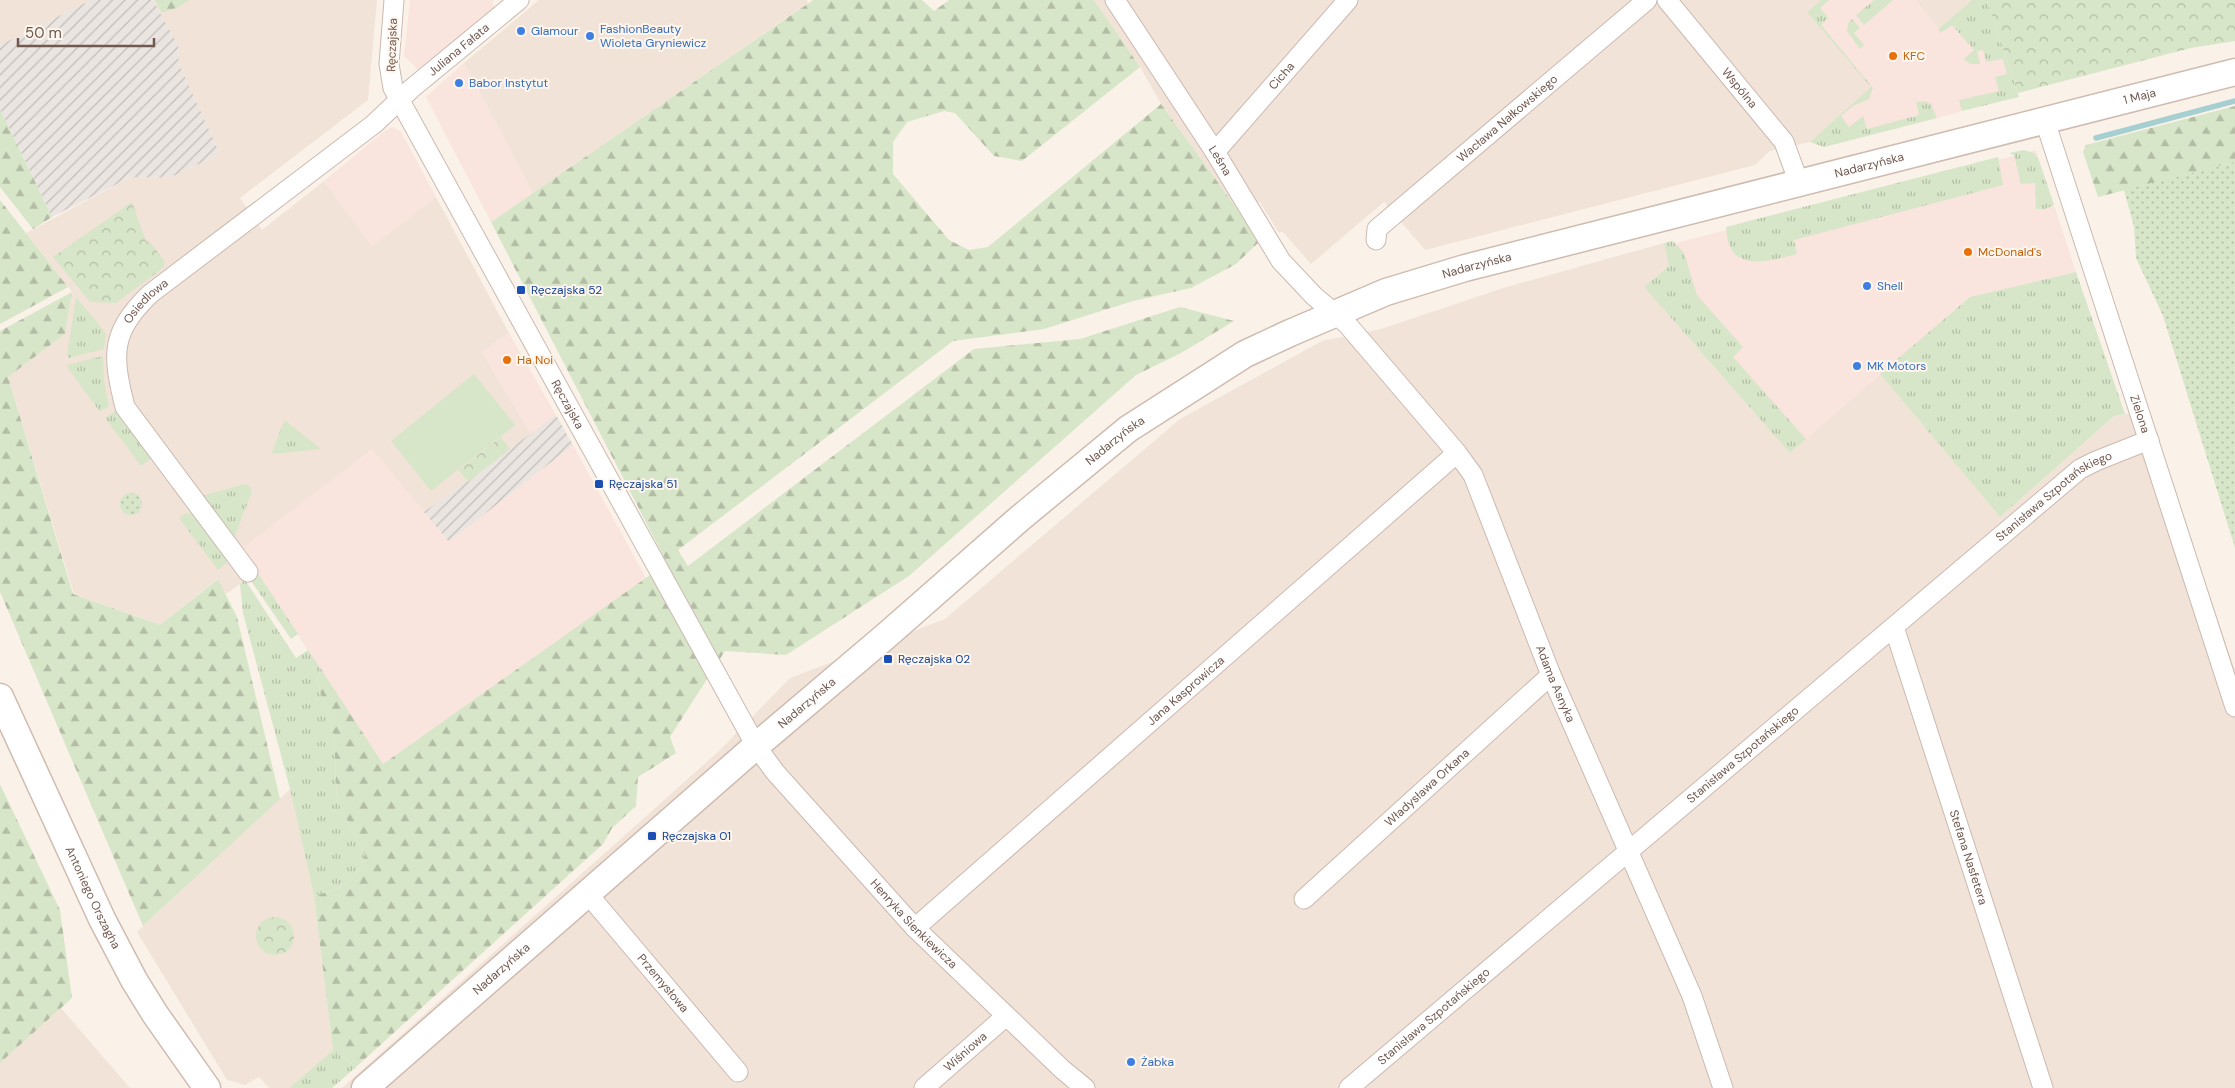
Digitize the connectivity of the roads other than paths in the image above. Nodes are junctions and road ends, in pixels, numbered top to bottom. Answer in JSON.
{"nodes":[{"id":1,"x":394,"y":0,"type":"edge"},
{"id":2,"x":519,"y":0,"type":"edge"},
{"id":3,"x":1116,"y":0,"type":"edge"},
{"id":4,"x":1647,"y":0,"type":"edge"},
{"id":5,"x":1667,"y":0,"type":"edge"},
{"id":6,"x":1345,"y":1,"type":"edge"},
{"id":7,"x":2235,"y":72,"type":"edge"},
{"id":8,"x":399,"y":100,"type":"junction"},
{"id":9,"x":2045,"y":121,"type":"junction"},
{"id":10,"x":1215,"y":152,"type":"junction"},
{"id":11,"x":1799,"y":183,"type":"junction"},
{"id":12,"x":1376,"y":240,"type":"dead end"},
{"id":13,"x":1335,"y":313,"type":"junction"},
{"id":14,"x":2149,"y":440,"type":"junction"},
{"id":15,"x":1458,"y":453,"type":"junction"},
{"id":16,"x":248,"y":572,"type":"dead end"},
{"id":17,"x":1894,"y":627,"type":"junction"},
{"id":18,"x":1551,"y":675,"type":"junction"},
{"id":19,"x":0,"y":697,"type":"edge"},
{"id":20,"x":2235,"y":707,"type":"edge"},
{"id":21,"x":756,"y":746,"type":"junction"},
{"id":22,"x":1628,"y":852,"type":"junction"},
{"id":23,"x":587,"y":894,"type":"junction"},
{"id":24,"x":1304,"y":899,"type":"dead end"},
{"id":25,"x":915,"y":928,"type":"junction"},
{"id":26,"x":1006,"y":1016,"type":"junction"},
{"id":27,"x":738,"y":1072,"type":"dead end"},
{"id":28,"x":207,"y":1088,"type":"edge"},
{"id":29,"x":365,"y":1088,"type":"edge"},
{"id":30,"x":924,"y":1088,"type":"edge"},
{"id":31,"x":1085,"y":1088,"type":"edge"},
{"id":32,"x":1349,"y":1088,"type":"edge"},
{"id":33,"x":1723,"y":1088,"type":"edge"},
{"id":34,"x":2043,"y":1088,"type":"edge"}],
"edges":[{"from":1,"to":8,"type":"street","name":"Ręczajska"},
{"from":2,"to":8,"type":"street","name":"Juliana Fałata"},
{"from":3,"to":10,"type":"street","name":"Leśna"},
{"from":4,"to":12,"type":"street","name":"Wacława Nałkowskiego"},
{"from":5,"to":11,"type":"street","name":"Wspólna"},
{"from":6,"to":10,"type":"street","name":"Cicha"},
{"from":7,"to":9,"type":"main road","name":"1 Maja"},
{"from":8,"to":16,"type":"street","name":"Osiedlowa"},
{"from":8,"to":21,"type":"street","name":"Ręczajska"},
{"from":9,"to":11,"type":"main road","name":"Nadarzyńska"},
{"from":9,"to":14,"type":"street","name":"Zielona"},
{"from":10,"to":13,"type":"street","name":"Leśna"},
{"from":11,"to":13,"type":"main road","name":"Nadarzyńska"},
{"from":13,"to":15,"type":"street","name":"Adama Asnyka"},
{"from":13,"to":21,"type":"main road","name":"Nadarzyńska"},
{"from":14,"to":17,"type":"street","name":"Stanisława Szpotańskiego"},
{"from":14,"to":20,"type":"street","name":"Zielona"},
{"from":15,"to":18,"type":"street","name":"Adama Asnyka"},
{"from":15,"to":25,"type":"street","name":"Jana Kasprowicza"},
{"from":17,"to":22,"type":"street","name":"Stanisława Szpotańskiego"},
{"from":17,"to":34,"type":"street","name":"Stefana Nasfetera"},
{"from":18,"to":22,"type":"street","name":"Adama Asnyka"},
{"from":18,"to":24,"type":"street","name":"Władysława Orkana"},
{"from":19,"to":28,"type":"main road","name":"Antoniego Orszagha"},
{"from":21,"to":23,"type":"main road","name":"Nadarzyńska"},
{"from":21,"to":25,"type":"street","name":"Henryka Sienkiewicza"},
{"from":22,"to":32,"type":"street","name":"Stanisława Szpotańskiego"},
{"from":22,"to":33,"type":"street","name":"Adama Asnyka"},
{"from":23,"to":27,"type":"street","name":"Przemysłowa"},
{"from":23,"to":29,"type":"main road","name":"Nadarzyńska"},
{"from":25,"to":26,"type":"street","name":"Henryka Sienkiewicza"},
{"from":26,"to":30,"type":"street","name":"Wiśniowa"},
{"from":26,"to":31,"type":"street","name":"Henryka Sienkiewicza"}]}
